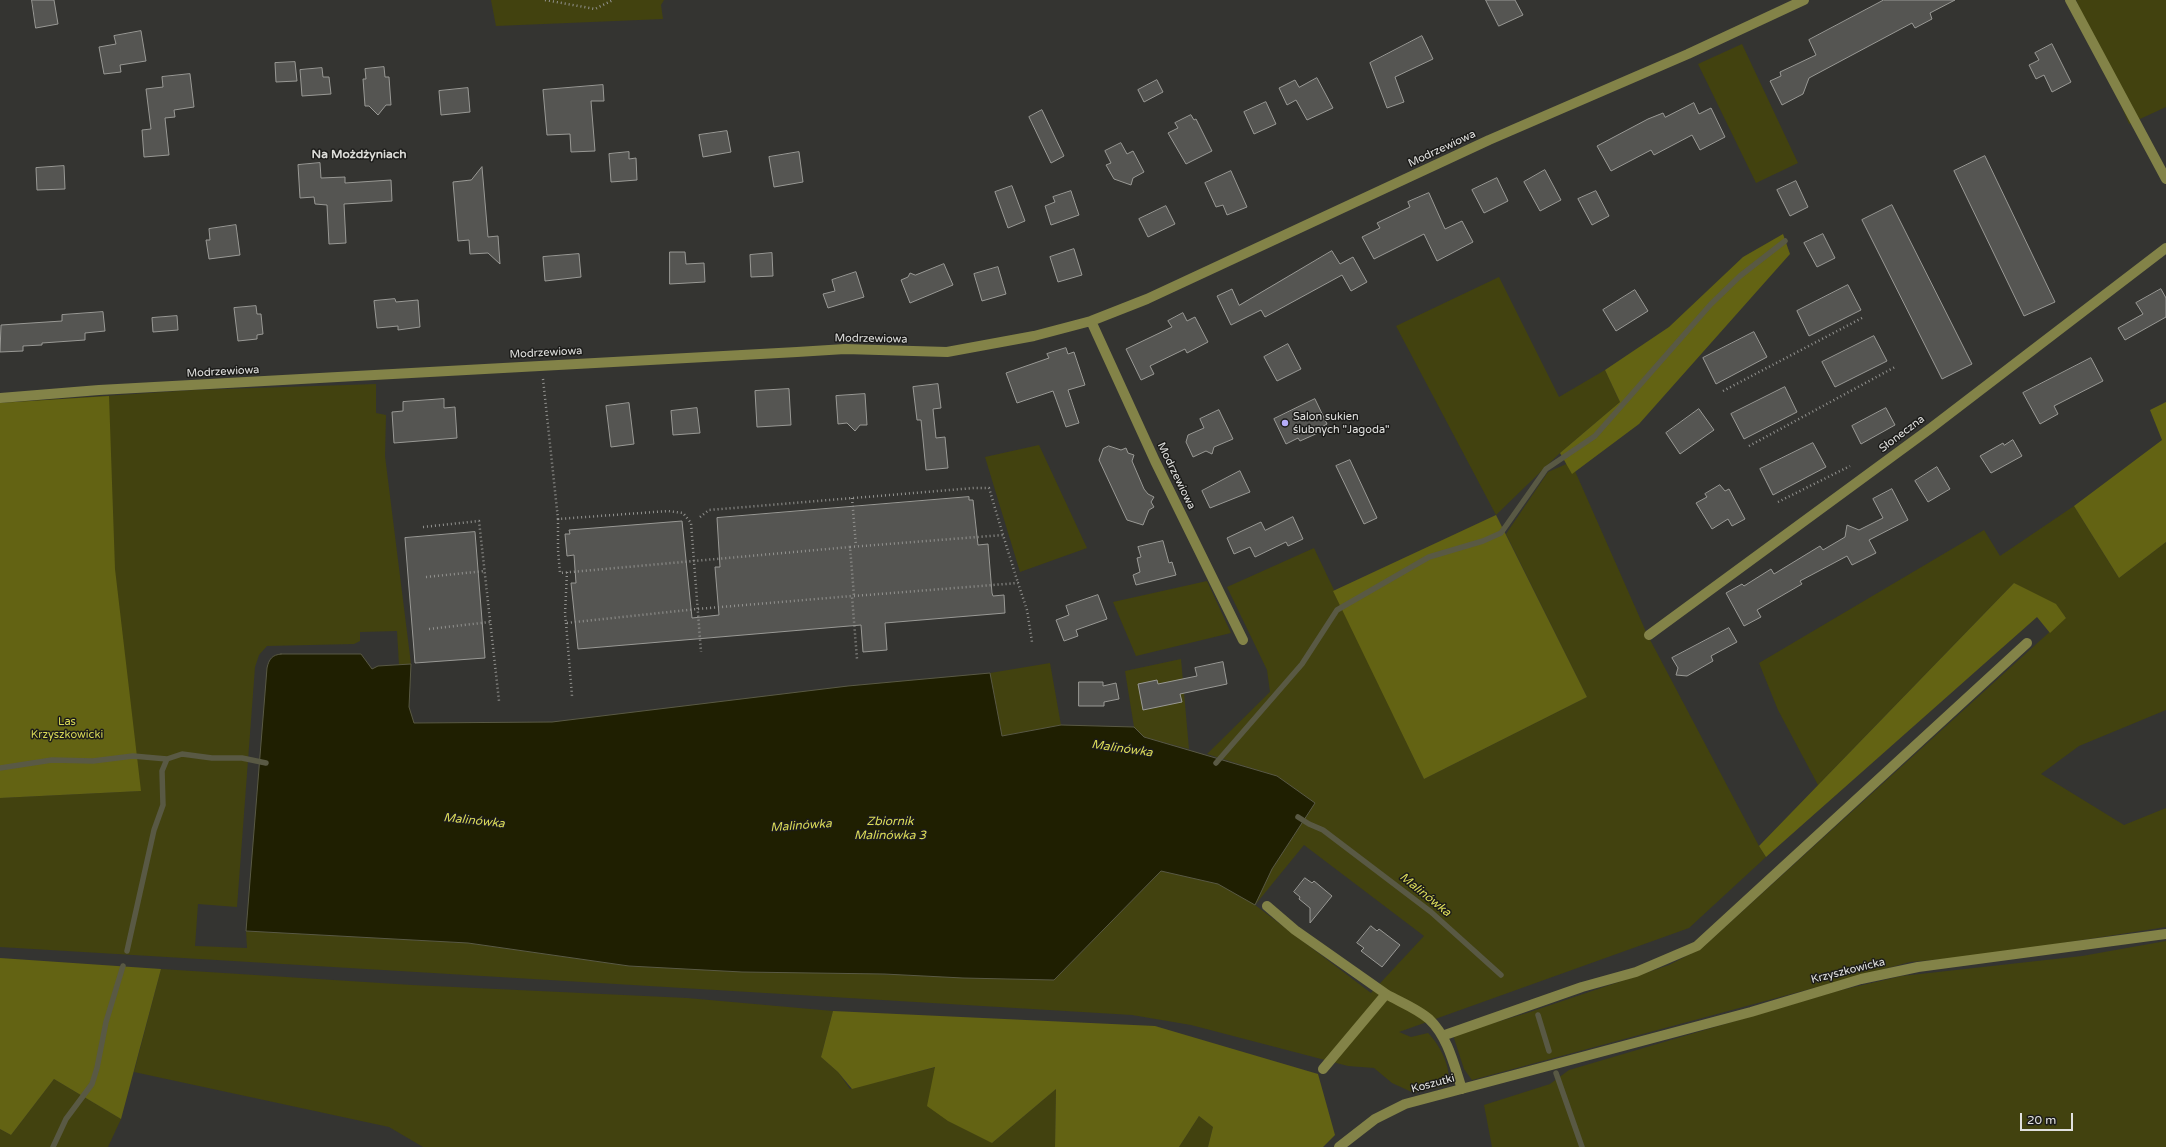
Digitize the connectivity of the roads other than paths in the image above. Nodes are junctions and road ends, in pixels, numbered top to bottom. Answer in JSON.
{"nodes":[{"id":1,"x":1804,"y":0,"type":"edge"},
{"id":2,"x":2070,"y":0,"type":"edge"},
{"id":3,"x":2166,"y":179,"type":"edge"},
{"id":4,"x":2166,"y":248,"type":"edge"},
{"id":5,"x":1091,"y":322,"type":"junction"},
{"id":6,"x":0,"y":398,"type":"edge"},
{"id":7,"x":1649,"y":635,"type":"dead end"},
{"id":8,"x":1243,"y":640,"type":"dead end"},
{"id":9,"x":2027,"y":643,"type":"dead end"},
{"id":10,"x":1267,"y":906,"type":"dead end"},
{"id":11,"x":2166,"y":934,"type":"edge"},
{"id":12,"x":1386,"y":994,"type":"junction"},
{"id":13,"x":1440,"y":1032,"type":"junction"},
{"id":14,"x":1544,"y":1068,"type":"joint"},
{"id":15,"x":1323,"y":1069,"type":"dead end"},
{"id":16,"x":1462,"y":1089,"type":"junction"},
{"id":17,"x":1339,"y":1147,"type":"edge"}],
"edges":[{"from":1,"to":5,"type":"street","name":"Modrzewiowa"},
{"from":2,"to":3,"type":"street"},
{"from":4,"to":7,"type":"street","name":"Słoneczna"},
{"from":5,"to":6,"type":"street","name":"Modrzewiowa"},
{"from":5,"to":8,"type":"street","name":"Modrzewiowa"},
{"from":9,"to":13,"type":"street"},
{"from":10,"to":12,"type":"street"},
{"from":11,"to":14,"type":"street","name":"Krzyszkowicka"},
{"from":12,"to":13,"type":"street"},
{"from":12,"to":15,"type":"street"},
{"from":13,"to":16,"type":"street"},
{"from":14,"to":16,"type":"street","name":"Koszutki"},
{"from":16,"to":17,"type":"street","name":"Koszutki"}]}
